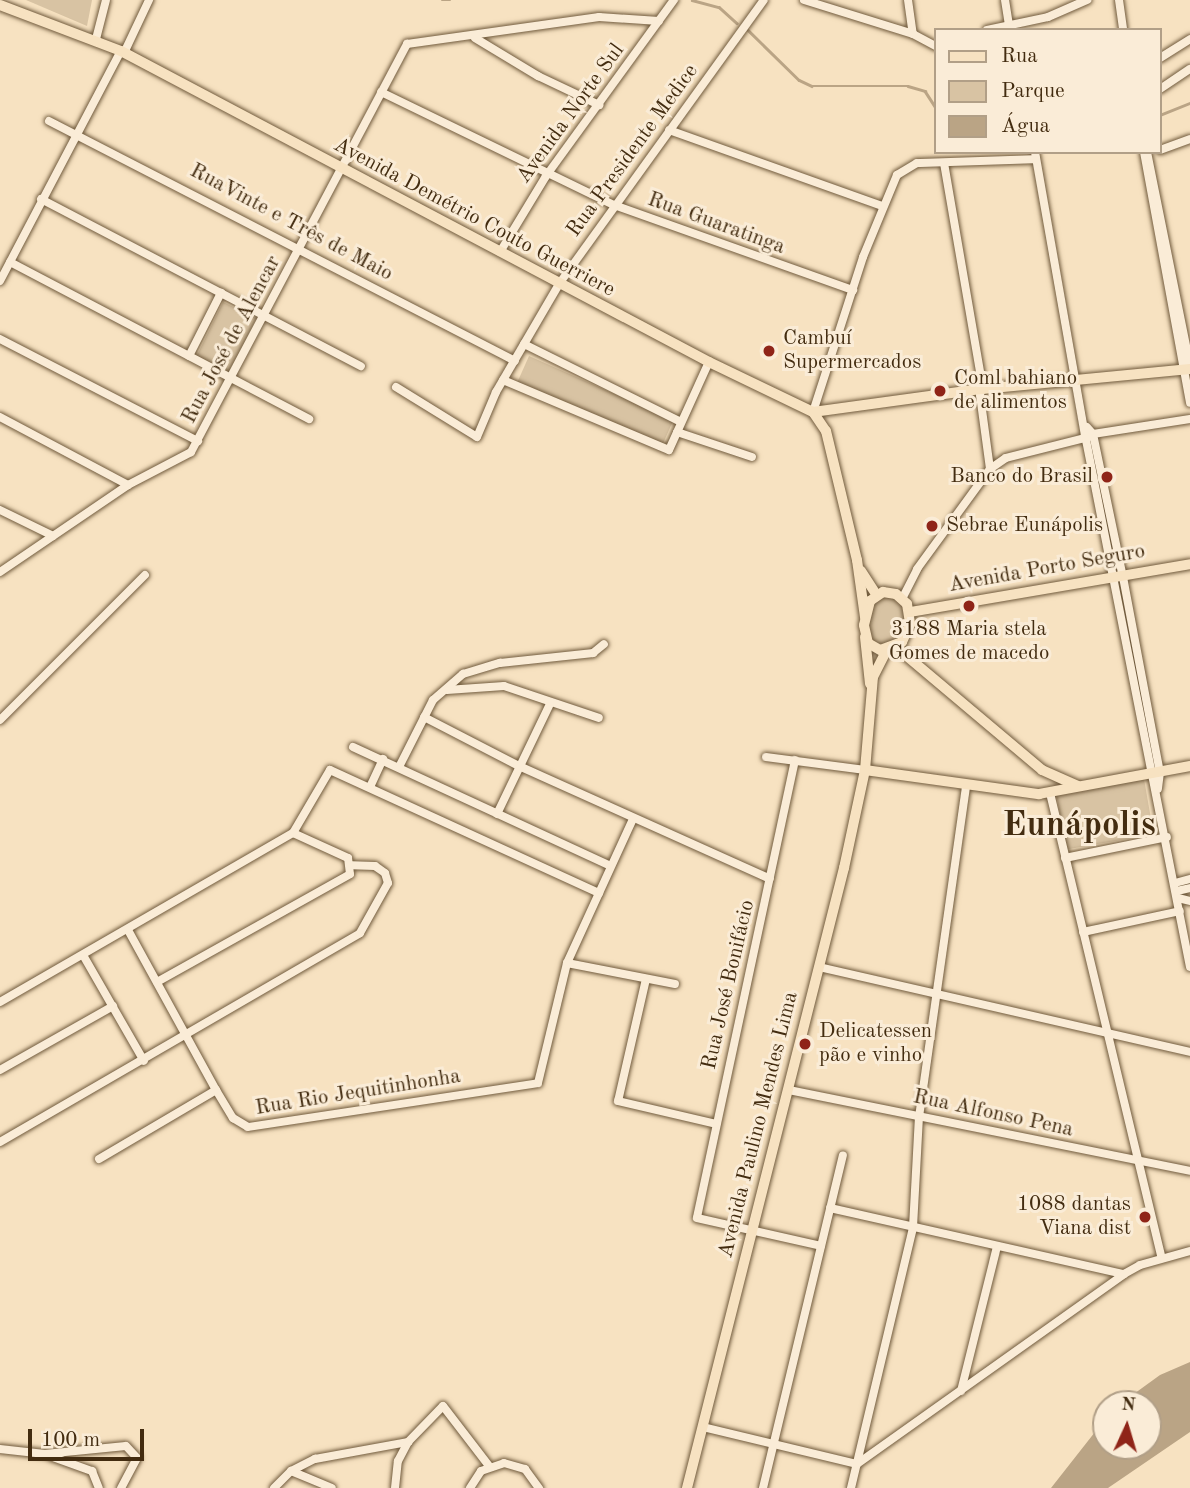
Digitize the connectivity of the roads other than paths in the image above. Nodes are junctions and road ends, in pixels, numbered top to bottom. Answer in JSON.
{"nodes":[{"id":1,"x":106,"y":0,"type":"edge"},
{"id":2,"x":149,"y":0,"type":"edge"},
{"id":3,"x":674,"y":0,"type":"edge"},
{"id":4,"x":764,"y":0,"type":"edge"},
{"id":5,"x":804,"y":0,"type":"edge"},
{"id":6,"x":908,"y":0,"type":"edge"},
{"id":7,"x":1005,"y":0,"type":"edge"},
{"id":8,"x":1087,"y":0,"type":"edge"},
{"id":9,"x":1119,"y":0,"type":"edge"},
{"id":10,"x":0,"y":5,"type":"edge"},
{"id":11,"x":659,"y":21,"type":"junction"},
{"id":12,"x":1009,"y":27,"type":"edge"},
{"id":13,"x":1123,"y":28,"type":"edge"},
{"id":14,"x":913,"y":34,"type":"junction"},
{"id":15,"x":475,"y":37,"type":"junction"},
{"id":16,"x":96,"y":39,"type":"junction"},
{"id":17,"x":1190,"y":39,"type":"edge"},
{"id":18,"x":934,"y":45,"type":"edge"},
{"id":19,"x":122,"y":52,"type":"junction"},
{"id":20,"x":1162,"y":57,"type":"edge"},
{"id":21,"x":1190,"y":69,"type":"edge"},
{"id":22,"x":1162,"y":88,"type":"edge"},
{"id":23,"x":381,"y":92,"type":"junction"},
{"id":24,"x":598,"y":105,"type":"junction"},
{"id":25,"x":49,"y":121,"type":"dead end"},
{"id":26,"x":669,"y":130,"type":"junction"},
{"id":27,"x":76,"y":134,"type":"junction"},
{"id":28,"x":1190,"y":139,"type":"edge"},
{"id":29,"x":1162,"y":149,"type":"edge"},
{"id":30,"x":1150,"y":154,"type":"edge"},
{"id":31,"x":1036,"y":155,"type":"edge"},
{"id":32,"x":944,"y":163,"type":"junction"},
{"id":33,"x":341,"y":170,"type":"junction"},
{"id":34,"x":546,"y":176,"type":"junction"},
{"id":35,"x":41,"y":200,"type":"junction"},
{"id":36,"x":614,"y":205,"type":"junction"},
{"id":37,"x":883,"y":206,"type":"junction"},
{"id":38,"x":300,"y":250,"type":"junction"},
{"id":39,"x":500,"y":252,"type":"junction"},
{"id":40,"x":10,"y":262,"type":"junction"},
{"id":41,"x":0,"y":281,"type":"edge"},
{"id":42,"x":559,"y":284,"type":"junction"},
{"id":43,"x":853,"y":290,"type":"junction"},
{"id":44,"x":221,"y":293,"type":"junction"},
{"id":45,"x":265,"y":317,"type":"junction"},
{"id":46,"x":0,"y":338,"type":"edge"},
{"id":47,"x":524,"y":344,"type":"junction"},
{"id":48,"x":190,"y":356,"type":"junction"},
{"id":49,"x":515,"y":361,"type":"junction"},
{"id":50,"x":709,"y":362,"type":"junction"},
{"id":51,"x":361,"y":366,"type":"dead end"},
{"id":52,"x":1188,"y":369,"type":"edge"},
{"id":53,"x":231,"y":378,"type":"junction"},
{"id":54,"x":1078,"y":379,"type":"junction"},
{"id":55,"x":503,"y":380,"type":"junction"},
{"id":56,"x":396,"y":387,"type":"dead end"},
{"id":57,"x":982,"y":389,"type":"junction"},
{"id":58,"x":1190,"y":403,"type":"edge"},
{"id":59,"x":813,"y":412,"type":"junction"},
{"id":60,"x":0,"y":417,"type":"edge"},
{"id":61,"x":309,"y":419,"type":"dead end"},
{"id":62,"x":1190,"y":419,"type":"edge"},
{"id":63,"x":681,"y":422,"type":"junction"},
{"id":64,"x":677,"y":432,"type":"junction"},
{"id":65,"x":1088,"y":434,"type":"junction"},
{"id":66,"x":198,"y":441,"type":"junction"},
{"id":67,"x":751,"y":457,"type":"dead end"},
{"id":68,"x":990,"y":469,"type":"junction"},
{"id":69,"x":128,"y":485,"type":"junction"},
{"id":70,"x":0,"y":510,"type":"edge"},
{"id":71,"x":53,"y":536,"type":"junction"},
{"id":72,"x":857,"y":561,"type":"junction"},
{"id":73,"x":1190,"y":564,"type":"edge"},
{"id":74,"x":0,"y":572,"type":"edge"},
{"id":75,"x":145,"y":575,"type":"dead end"},
{"id":76,"x":1118,"y":578,"type":"junction"},
{"id":77,"x":876,"y":594,"type":"junction"},
{"id":78,"x":902,"y":599,"type":"junction"},
{"id":79,"x":910,"y":612,"type":"junction"},
{"id":80,"x":865,"y":617,"type":"junction"},
{"id":81,"x":865,"y":635,"type":"junction"},
{"id":82,"x":604,"y":645,"type":"dead end"},
{"id":83,"x":892,"y":648,"type":"junction"},
{"id":84,"x":872,"y":688,"type":"junction"},
{"id":85,"x":447,"y":690,"type":"junction"},
{"id":86,"x":551,"y":702,"type":"junction"},
{"id":87,"x":424,"y":717,"type":"junction"},
{"id":88,"x":599,"y":718,"type":"dead end"},
{"id":89,"x":0,"y":720,"type":"edge"},
{"id":90,"x":353,"y":747,"type":"dead end"},
{"id":91,"x":766,"y":757,"type":"dead end"},
{"id":92,"x":383,"y":759,"type":"junction"},
{"id":93,"x":795,"y":760,"type":"junction"},
{"id":94,"x":519,"y":766,"type":"junction"},
{"id":95,"x":1190,"y":766,"type":"edge"},
{"id":96,"x":399,"y":767,"type":"junction"},
{"id":97,"x":865,"y":770,"type":"junction"},
{"id":98,"x":1042,"y":770,"type":"junction"},
{"id":99,"x":1155,"y":773,"type":"junction"},
{"id":100,"x":966,"y":785,"type":"junction"},
{"id":101,"x":1081,"y":786,"type":"junction"},
{"id":102,"x":370,"y":787,"type":"junction"},
{"id":103,"x":1050,"y":793,"type":"junction"},
{"id":104,"x":497,"y":814,"type":"junction"},
{"id":105,"x":633,"y":819,"type":"junction"},
{"id":106,"x":293,"y":833,"type":"junction"},
{"id":107,"x":1167,"y":837,"type":"junction"},
{"id":108,"x":1065,"y":858,"type":"junction"},
{"id":109,"x":352,"y":865,"type":"junction"},
{"id":110,"x":610,"y":866,"type":"junction"},
{"id":111,"x":771,"y":879,"type":"junction"},
{"id":112,"x":1190,"y":879,"type":"edge"},
{"id":113,"x":1190,"y":888,"type":"edge"},
{"id":114,"x":1176,"y":891,"type":"junction"},
{"id":115,"x":599,"y":893,"type":"junction"},
{"id":116,"x":1190,"y":901,"type":"edge"},
{"id":117,"x":1180,"y":911,"type":"junction"},
{"id":118,"x":128,"y":930,"type":"junction"},
{"id":119,"x":1083,"y":932,"type":"junction"},
{"id":120,"x":83,"y":955,"type":"junction"},
{"id":121,"x":567,"y":963,"type":"junction"},
{"id":122,"x":819,"y":967,"type":"junction"},
{"id":123,"x":1190,"y":967,"type":"edge"},
{"id":124,"x":646,"y":979,"type":"junction"},
{"id":125,"x":157,"y":982,"type":"junction"},
{"id":126,"x":675,"y":984,"type":"dead end"},
{"id":127,"x":935,"y":993,"type":"junction"},
{"id":128,"x":0,"y":1002,"type":"edge"},
{"id":129,"x":113,"y":1006,"type":"junction"},
{"id":130,"x":1108,"y":1032,"type":"junction"},
{"id":131,"x":186,"y":1037,"type":"junction"},
{"id":132,"x":1190,"y":1052,"type":"edge"},
{"id":133,"x":144,"y":1061,"type":"junction"},
{"id":134,"x":0,"y":1070,"type":"edge"},
{"id":135,"x":216,"y":1090,"type":"junction"},
{"id":136,"x":789,"y":1090,"type":"junction"},
{"id":137,"x":919,"y":1117,"type":"junction"},
{"id":138,"x":716,"y":1124,"type":"junction"},
{"id":139,"x":0,"y":1142,"type":"edge"},
{"id":140,"x":843,"y":1156,"type":"dead end"},
{"id":141,"x":99,"y":1159,"type":"dead end"},
{"id":142,"x":1138,"y":1161,"type":"junction"},
{"id":143,"x":1190,"y":1171,"type":"edge"},
{"id":144,"x":830,"y":1208,"type":"junction"},
{"id":145,"x":913,"y":1227,"type":"junction"},
{"id":146,"x":752,"y":1230,"type":"junction"},
{"id":147,"x":821,"y":1246,"type":"junction"},
{"id":148,"x":998,"y":1247,"type":"junction"},
{"id":149,"x":1190,"y":1251,"type":"edge"},
{"id":150,"x":1162,"y":1258,"type":"junction"},
{"id":151,"x":1124,"y":1275,"type":"junction"},
{"id":152,"x":961,"y":1391,"type":"junction"},
{"id":153,"x":703,"y":1427,"type":"junction"},
{"id":154,"x":408,"y":1441,"type":"junction"},
{"id":155,"x":773,"y":1445,"type":"junction"},
{"id":156,"x":0,"y":1449,"type":"edge"},
{"id":157,"x":45,"y":1454,"type":"junction"},
{"id":158,"x":858,"y":1464,"type":"junction"},
{"id":159,"x":489,"y":1466,"type":"junction"},
{"id":160,"x":291,"y":1471,"type":"junction"},
{"id":161,"x":99,"y":1488,"type":"edge"},
{"id":162,"x":121,"y":1488,"type":"edge"},
{"id":163,"x":274,"y":1488,"type":"edge"},
{"id":164,"x":332,"y":1488,"type":"edge"},
{"id":165,"x":395,"y":1488,"type":"edge"},
{"id":166,"x":470,"y":1488,"type":"edge"},
{"id":167,"x":539,"y":1488,"type":"edge"},
{"id":168,"x":687,"y":1488,"type":"edge"},
{"id":169,"x":763,"y":1488,"type":"edge"},
{"id":170,"x":852,"y":1488,"type":"edge"}],
"edges":[{"from":1,"to":16,"type":"street"},
{"from":2,"to":19,"type":"street"},
{"from":3,"to":11,"type":"street","name":"Avenida Norte Sul"},
{"from":4,"to":26,"type":"street","name":"Rua Presidente Medice"},
{"from":5,"to":14,"type":"street"},
{"from":6,"to":14,"type":"street"},
{"from":7,"to":12,"type":"street"},
{"from":8,"to":12,"type":"street"},
{"from":9,"to":13,"type":"street"},
{"from":10,"to":16,"type":"main road","name":"Avenida Demétrio Couto Guerriere"},
{"from":11,"to":15,"type":"street"},
{"from":11,"to":24,"type":"street","name":"Avenida Norte Sul"},
{"from":14,"to":18,"type":"street"},
{"from":15,"to":23,"type":"street","name":"Rua José de Alencar"},
{"from":15,"to":24,"type":"street"},
{"from":16,"to":19,"type":"main road","name":"Avenida Demétrio Couto Guerriere"},
{"from":17,"to":20,"type":"street"},
{"from":19,"to":27,"type":"street"},
{"from":19,"to":33,"type":"main road","name":"Avenida Demétrio Couto Guerriere"},
{"from":21,"to":22,"type":"street"},
{"from":23,"to":33,"type":"street","name":"Rua José de Alencar"},
{"from":23,"to":34,"type":"street","name":"Rua Guaratinga"},
{"from":24,"to":34,"type":"street","name":"Avenida Norte Sul"},
{"from":25,"to":27,"type":"street","name":"RuaVinte e Três de Maio"},
{"from":26,"to":36,"type":"street","name":"Rua Presidente Medice"},
{"from":26,"to":37,"type":"street"},
{"from":27,"to":35,"type":"street"},
{"from":27,"to":38,"type":"street","name":"RuaVinte e Três de Maio"},
{"from":28,"to":29,"type":"street"},
{"from":30,"to":52,"type":"street"},
{"from":31,"to":32,"type":"street"},
{"from":31,"to":54,"type":"street"},
{"from":32,"to":37,"type":"street"},
{"from":32,"to":57,"type":"street"},
{"from":33,"to":38,"type":"street","name":"Rua José de Alencar"},
{"from":33,"to":39,"type":"main road","name":"Avenida Demétrio Couto Guerriere"},
{"from":34,"to":36,"type":"street","name":"Rua Guaratinga"},
{"from":34,"to":39,"type":"street","name":"Avenida Norte Sul"},
{"from":35,"to":40,"type":"street"},
{"from":35,"to":44,"type":"street"},
{"from":36,"to":42,"type":"street","name":"Rua Presidente Medice"},
{"from":36,"to":43,"type":"street","name":"Rua Guaratinga"},
{"from":37,"to":43,"type":"street"},
{"from":38,"to":45,"type":"street","name":"Rua José de Alencar"},
{"from":38,"to":49,"type":"street","name":"RuaVinte e Três de Maio"},
{"from":39,"to":42,"type":"main road","name":"Avenida Demétrio Couto Guerriere"},
{"from":40,"to":41,"type":"street"},
{"from":40,"to":48,"type":"street"},
{"from":42,"to":47,"type":"street","name":"Rua Presidente Medice"},
{"from":42,"to":50,"type":"main road","name":"Avenida Demétrio Couto Guerriere"},
{"from":43,"to":59,"type":"street"},
{"from":44,"to":45,"type":"street"},
{"from":44,"to":48,"type":"street"},
{"from":45,"to":51,"type":"street"},
{"from":45,"to":53,"type":"street","name":"Rua José de Alencar"},
{"from":46,"to":66,"type":"street"},
{"from":47,"to":49,"type":"street","name":"Rua Presidente Medice"},
{"from":47,"to":63,"type":"street"},
{"from":48,"to":53,"type":"street"},
{"from":49,"to":55,"type":"street","name":"Rua Presidente Medice"},
{"from":50,"to":59,"type":"main road","name":"Avenida Demétrio Couto Guerriere"},
{"from":50,"to":63,"type":"street"},
{"from":52,"to":54,"type":"main road"},
{"from":52,"to":58,"type":"street"},
{"from":53,"to":61,"type":"street"},
{"from":53,"to":66,"type":"street","name":"Rua José de Alencar"},
{"from":54,"to":57,"type":"main road"},
{"from":54,"to":65,"type":"street"},
{"from":55,"to":56,"type":"street","name":"Rua Presidente Medice"},
{"from":55,"to":64,"type":"street"},
{"from":57,"to":59,"type":"main road"},
{"from":57,"to":68,"type":"street"},
{"from":59,"to":72,"type":"main road"},
{"from":60,"to":69,"type":"street"},
{"from":62,"to":65,"type":"street"},
{"from":63,"to":64,"type":"street"},
{"from":64,"to":67,"type":"street"},
{"from":65,"to":68,"type":"street"},
{"from":65,"to":76,"type":"street"},
{"from":66,"to":69,"type":"street","name":"Rua José de Alencar"},
{"from":68,"to":78,"type":"street"},
{"from":69,"to":71,"type":"street","name":"Rua José de Alencar"},
{"from":70,"to":71,"type":"street"},
{"from":71,"to":74,"type":"street","name":"Rua José de Alencar"},
{"from":72,"to":77,"type":"main road"},
{"from":72,"to":80,"type":"main road"},
{"from":73,"to":76,"type":"main road","name":"Avenida Porto Seguro"},
{"from":75,"to":89,"type":"street"},
{"from":76,"to":79,"type":"main road","name":"Avenida Porto Seguro"},
{"from":76,"to":99,"type":"street"},
{"from":77,"to":78,"type":"main road"},
{"from":77,"to":80,"type":"main road"},
{"from":78,"to":79,"type":"main road"},
{"from":79,"to":83,"type":"main road"},
{"from":80,"to":81,"type":"main road"},
{"from":81,"to":83,"type":"main road"},
{"from":81,"to":84,"type":"main road"},
{"from":82,"to":85,"type":"street"},
{"from":83,"to":84,"type":"main road"},
{"from":83,"to":98,"type":"main road"},
{"from":84,"to":97,"type":"main road","name":"Avenida Paulino Mendes Lima"},
{"from":85,"to":86,"type":"street"},
{"from":85,"to":87,"type":"street"},
{"from":86,"to":88,"type":"street"},
{"from":86,"to":94,"type":"street"},
{"from":87,"to":94,"type":"street"},
{"from":87,"to":96,"type":"street"},
{"from":90,"to":92,"type":"street"},
{"from":91,"to":93,"type":"street"},
{"from":92,"to":96,"type":"street"},
{"from":92,"to":102,"type":"street"},
{"from":93,"to":97,"type":"street"},
{"from":93,"to":111,"type":"street","name":"Rua José Bonifácio"},
{"from":94,"to":104,"type":"street"},
{"from":94,"to":105,"type":"street"},
{"from":95,"to":99,"type":"main road"},
{"from":96,"to":104,"type":"street"},
{"from":97,"to":100,"type":"main road"},
{"from":97,"to":122,"type":"main road","name":"Avenida Paulino Mendes Lima"},
{"from":98,"to":101,"type":"main road"},
{"from":98,"to":103,"type":"main road"},
{"from":99,"to":101,"type":"main road"},
{"from":99,"to":107,"type":"street"},
{"from":100,"to":103,"type":"main road"},
{"from":100,"to":127,"type":"street"},
{"from":101,"to":103,"type":"main road"},
{"from":102,"to":106,"type":"street"},
{"from":102,"to":115,"type":"street"},
{"from":103,"to":108,"type":"street"},
{"from":104,"to":110,"type":"street"},
{"from":105,"to":110,"type":"street"},
{"from":105,"to":111,"type":"street"},
{"from":106,"to":109,"type":"street"},
{"from":106,"to":118,"type":"street"},
{"from":107,"to":108,"type":"street"},
{"from":107,"to":114,"type":"street"},
{"from":108,"to":119,"type":"street"},
{"from":109,"to":125,"type":"street"},
{"from":109,"to":131,"type":"street"},
{"from":110,"to":115,"type":"street"},
{"from":111,"to":138,"type":"street","name":"Rua José Bonifácio"},
{"from":112,"to":114,"type":"street"},
{"from":113,"to":114,"type":"street"},
{"from":114,"to":116,"type":"street"},
{"from":114,"to":117,"type":"street"},
{"from":115,"to":121,"type":"street"},
{"from":117,"to":119,"type":"street"},
{"from":117,"to":123,"type":"street"},
{"from":118,"to":120,"type":"street"},
{"from":118,"to":125,"type":"street","name":"Rua Rio Jequitinhonha"},
{"from":119,"to":130,"type":"street"},
{"from":120,"to":128,"type":"street"},
{"from":120,"to":129,"type":"street"},
{"from":121,"to":124,"type":"street"},
{"from":121,"to":135,"type":"street","name":"Rua Rio Jequitinhonha"},
{"from":122,"to":127,"type":"street"},
{"from":122,"to":136,"type":"main road","name":"Avenida Paulino Mendes Lima"},
{"from":124,"to":126,"type":"street"},
{"from":124,"to":138,"type":"street"},
{"from":125,"to":131,"type":"street","name":"Rua Rio Jequitinhonha"},
{"from":127,"to":130,"type":"street"},
{"from":127,"to":137,"type":"street"},
{"from":129,"to":133,"type":"street"},
{"from":129,"to":134,"type":"street"},
{"from":130,"to":132,"type":"street"},
{"from":130,"to":142,"type":"street"},
{"from":131,"to":133,"type":"street"},
{"from":131,"to":135,"type":"street","name":"Rua Rio Jequitinhonha"},
{"from":133,"to":139,"type":"street"},
{"from":135,"to":141,"type":"street"},
{"from":136,"to":137,"type":"street","name":"Rua Alfonso Pena"},
{"from":136,"to":146,"type":"main road","name":"Avenida Paulino Mendes Lima"},
{"from":137,"to":142,"type":"street","name":"Rua Alfonso Pena"},
{"from":137,"to":145,"type":"street"},
{"from":138,"to":146,"type":"street","name":"Rua José Bonifácio"},
{"from":140,"to":144,"type":"street"},
{"from":142,"to":143,"type":"street","name":"Rua Alfonso Pena"},
{"from":142,"to":150,"type":"street"},
{"from":144,"to":145,"type":"street"},
{"from":144,"to":147,"type":"street"},
{"from":145,"to":148,"type":"street"},
{"from":145,"to":158,"type":"street"},
{"from":146,"to":147,"type":"street"},
{"from":146,"to":153,"type":"main road","name":"Avenida Paulino Mendes Lima"},
{"from":147,"to":155,"type":"street"},
{"from":148,"to":151,"type":"street"},
{"from":148,"to":152,"type":"street"},
{"from":149,"to":150,"type":"street"},
{"from":150,"to":151,"type":"street"},
{"from":151,"to":152,"type":"street"},
{"from":152,"to":158,"type":"street"},
{"from":153,"to":155,"type":"street"},
{"from":153,"to":168,"type":"main road","name":"Avenida Paulino Mendes Lima"},
{"from":154,"to":159,"type":"street"},
{"from":154,"to":160,"type":"street"},
{"from":154,"to":165,"type":"street"},
{"from":155,"to":158,"type":"street"},
{"from":155,"to":169,"type":"street"},
{"from":156,"to":157,"type":"street"},
{"from":157,"to":161,"type":"street"},
{"from":157,"to":162,"type":"street"},
{"from":158,"to":170,"type":"street"},
{"from":159,"to":166,"type":"street"},
{"from":159,"to":167,"type":"street"},
{"from":160,"to":163,"type":"street"},
{"from":160,"to":164,"type":"street"}]}
